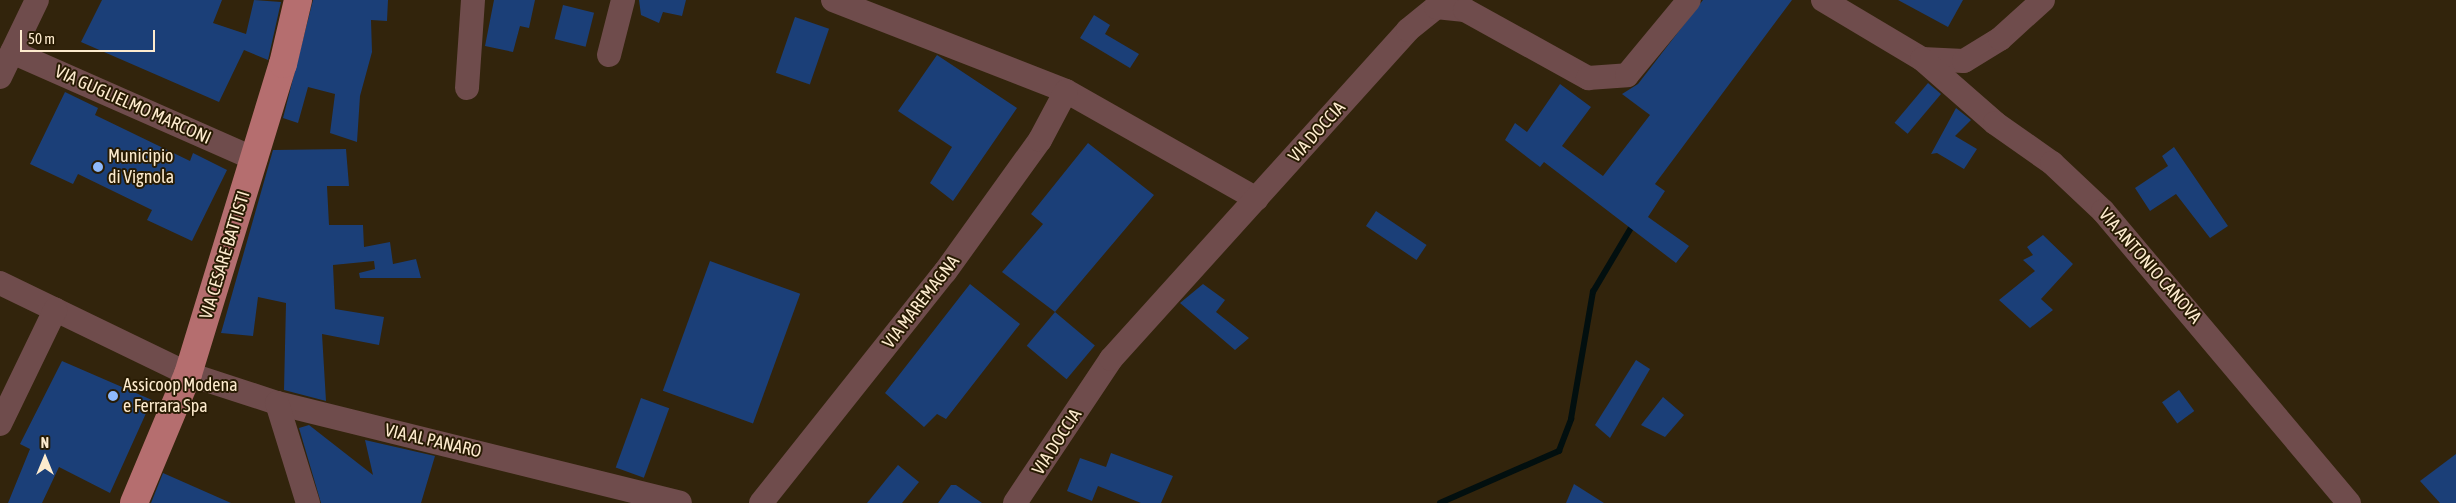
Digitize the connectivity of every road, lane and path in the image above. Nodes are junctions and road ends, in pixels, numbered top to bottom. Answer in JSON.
{"nodes":[{"id":1,"x":37,"y":0,"type":"edge"},
{"id":2,"x":298,"y":0,"type":"edge"},
{"id":3,"x":473,"y":0,"type":"edge"},
{"id":4,"x":623,"y":0,"type":"edge"},
{"id":5,"x":833,"y":0,"type":"edge"},
{"id":6,"x":1689,"y":0,"type":"edge"},
{"id":7,"x":1823,"y":0,"type":"edge"},
{"id":8,"x":2042,"y":0,"type":"edge"},
{"id":9,"x":12,"y":52,"type":"junction"},
{"id":10,"x":609,"y":55,"type":"dead end"},
{"id":11,"x":1922,"y":59,"type":"junction"},
{"id":12,"x":0,"y":77,"type":"edge"},
{"id":13,"x":467,"y":88,"type":"dead end"},
{"id":14,"x":1066,"y":90,"type":"junction"},
{"id":15,"x":255,"y":159,"type":"junction"},
{"id":16,"x":1257,"y":199,"type":"junction"},
{"id":17,"x":0,"y":282,"type":"edge"},
{"id":18,"x":55,"y":310,"type":"junction"},
{"id":19,"x":188,"y":374,"type":"junction"},
{"id":20,"x":277,"y":404,"type":"junction"},
{"id":21,"x":0,"y":424,"type":"edge"},
{"id":22,"x":134,"y":503,"type":"edge"},
{"id":23,"x":308,"y":503,"type":"edge"},
{"id":24,"x":680,"y":503,"type":"edge"},
{"id":25,"x":760,"y":503,"type":"edge"},
{"id":26,"x":1016,"y":503,"type":"edge"},
{"id":27,"x":2349,"y":503,"type":"edge"}],
"edges":[{"from":1,"to":9,"type":"street"},
{"from":2,"to":15,"type":"main road","name":"VIA CESARE BATTISTI"},
{"from":3,"to":13,"type":"street"},
{"from":4,"to":10,"type":"street"},
{"from":5,"to":14,"type":"street"},
{"from":6,"to":16,"type":"street","name":"VIA DOCCIA"},
{"from":7,"to":11,"type":"street"},
{"from":8,"to":11,"type":"street"},
{"from":9,"to":12,"type":"street"},
{"from":9,"to":15,"type":"street","name":"VIA GUGLIELMO MARCONI"},
{"from":11,"to":27,"type":"street","name":"VIA ANTONIO CANOVA"},
{"from":14,"to":16,"type":"street"},
{"from":14,"to":25,"type":"street","name":"VIA MAREMAGNA"},
{"from":15,"to":19,"type":"main road","name":"VIA CESARE BATTISTI"},
{"from":16,"to":26,"type":"street","name":"VIA DOCCIA"},
{"from":17,"to":18,"type":"street","name":"VIA AL PANARO"},
{"from":18,"to":19,"type":"street","name":"VIA AL PANARO"},
{"from":18,"to":21,"type":"street"},
{"from":19,"to":20,"type":"street","name":"VIA AL PANARO"},
{"from":19,"to":22,"type":"main road","name":"VIA CESARE BATTISTI"},
{"from":20,"to":23,"type":"street"},
{"from":20,"to":24,"type":"street","name":"VIA AL PANARO"}]}
